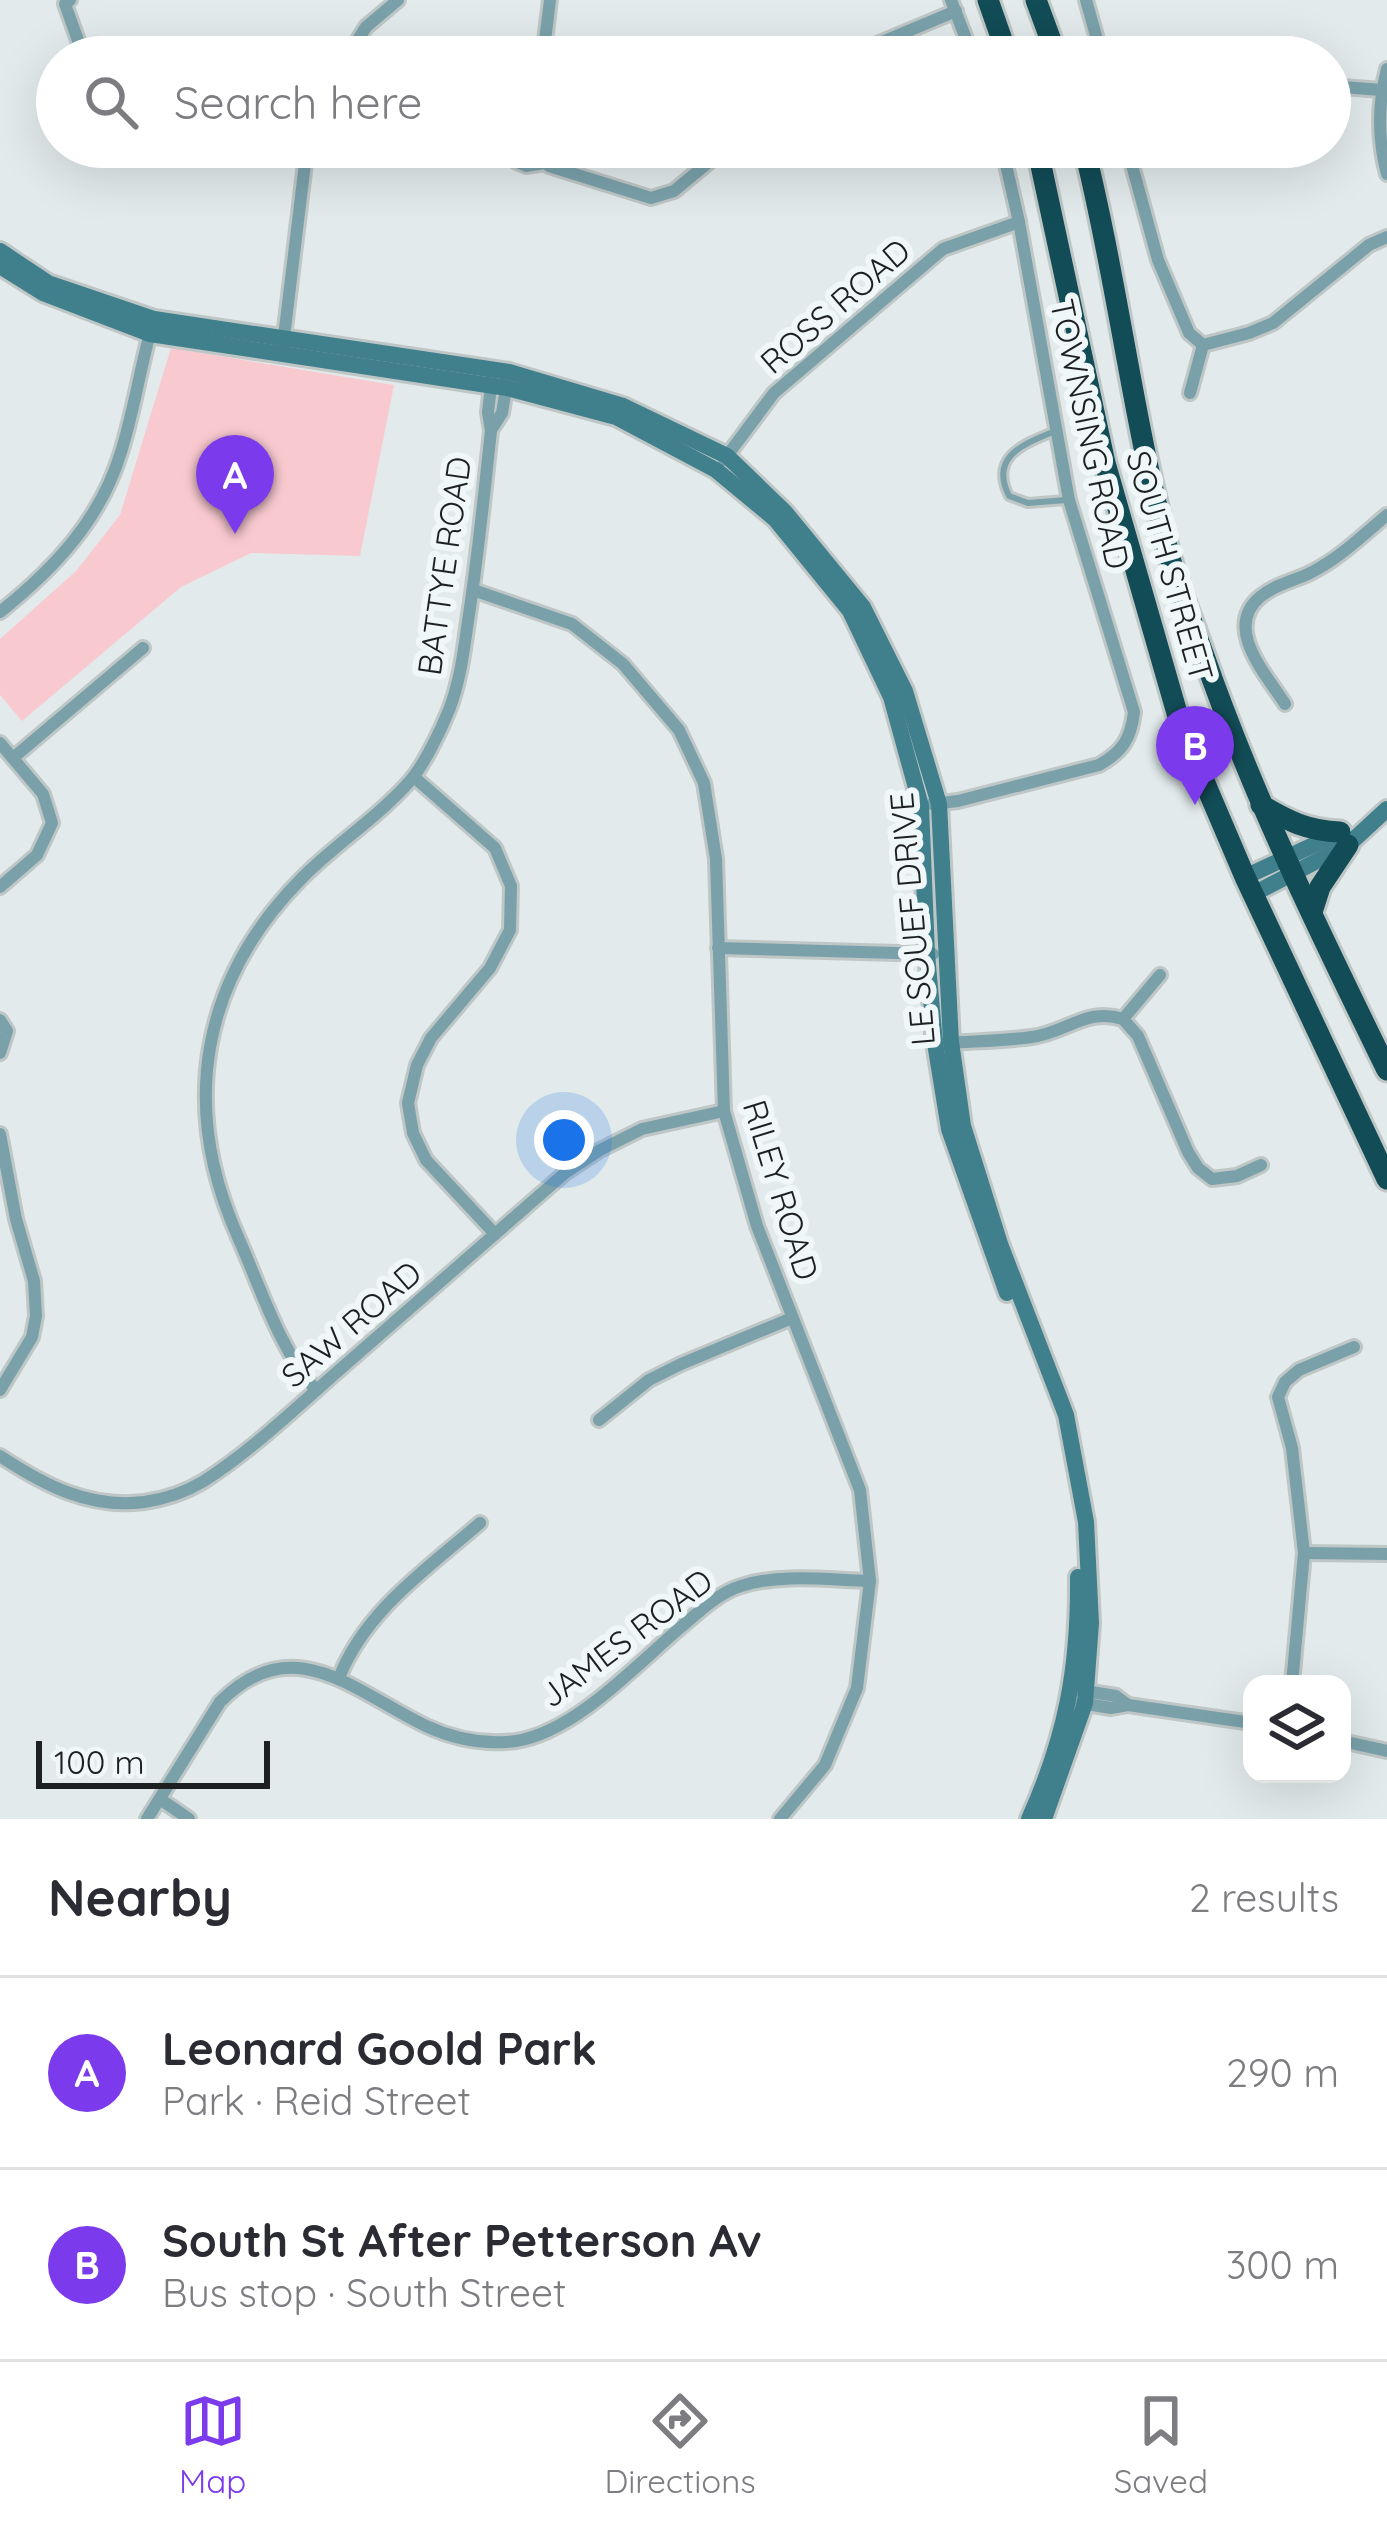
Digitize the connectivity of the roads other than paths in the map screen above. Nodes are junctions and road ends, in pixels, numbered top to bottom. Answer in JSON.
{"nodes":[{"id":1,"x":70,"y":0,"type":"edge"},
{"id":2,"x":398,"y":0,"type":"edge"},
{"id":3,"x":550,"y":0,"type":"edge"},
{"id":4,"x":988,"y":0,"type":"edge"},
{"id":5,"x":1036,"y":0,"type":"edge"},
{"id":6,"x":1086,"y":0,"type":"edge"},
{"id":7,"x":953,"y":5,"type":"edge"},
{"id":8,"x":77,"y":36,"type":"edge"},
{"id":9,"x":360,"y":36,"type":"edge"},
{"id":10,"x":546,"y":36,"type":"edge"},
{"id":11,"x":889,"y":36,"type":"edge"},
{"id":12,"x":965,"y":36,"type":"edge"},
{"id":13,"x":1000,"y":36,"type":"edge"},
{"id":14,"x":1049,"y":36,"type":"edge"},
{"id":15,"x":1096,"y":36,"type":"edge"},
{"id":16,"x":1387,"y":69,"type":"edge"},
{"id":17,"x":1351,"y":88,"type":"edge"},
{"id":18,"x":1381,"y":90,"type":"junction"},
{"id":19,"x":304,"y":168,"type":"edge"},
{"id":20,"x":555,"y":168,"type":"edge"},
{"id":21,"x":702,"y":168,"type":"edge"},
{"id":22,"x":1007,"y":168,"type":"edge"},
{"id":23,"x":1042,"y":168,"type":"edge"},
{"id":24,"x":1088,"y":168,"type":"edge"},
{"id":25,"x":1133,"y":168,"type":"edge"},
{"id":26,"x":1387,"y":174,"type":"edge"},
{"id":27,"x":1019,"y":222,"type":"junction"},
{"id":28,"x":1387,"y":237,"type":"edge"},
{"id":29,"x":0,"y":251,"type":"edge"},
{"id":30,"x":0,"y":266,"type":"edge"},
{"id":31,"x":152,"y":327,"type":"junction"},
{"id":32,"x":1203,"y":344,"type":"junction"},
{"id":33,"x":283,"y":345,"type":"junction"},
{"id":34,"x":500,"y":378,"type":"junction"},
{"id":35,"x":1190,"y":393,"type":"dead end"},
{"id":36,"x":1055,"y":431,"type":"junction"},
{"id":37,"x":722,"y":463,"type":"junction"},
{"id":38,"x":1070,"y":500,"type":"junction"},
{"id":39,"x":1387,"y":515,"type":"edge"},
{"id":40,"x":0,"y":590,"type":"edge"},
{"id":41,"x":473,"y":590,"type":"junction"},
{"id":42,"x":12,"y":603,"type":"junction"},
{"id":43,"x":0,"y":612,"type":"edge"},
{"id":44,"x":143,"y":648,"type":"dead end"},
{"id":45,"x":1285,"y":704,"type":"dead end"},
{"id":46,"x":0,"y":743,"type":"edge"},
{"id":47,"x":13,"y":758,"type":"junction"},
{"id":48,"x":414,"y":777,"type":"junction"},
{"id":49,"x":930,"y":805,"type":"junction"},
{"id":50,"x":1261,"y":805,"type":"junction"},
{"id":51,"x":1387,"y":809,"type":"edge"},
{"id":52,"x":1344,"y":839,"type":"junction"},
{"id":53,"x":1290,"y":866,"type":"junction"},
{"id":54,"x":1249,"y":886,"type":"junction"},
{"id":55,"x":0,"y":887,"type":"edge"},
{"id":56,"x":1312,"y":912,"type":"junction"},
{"id":57,"x":718,"y":948,"type":"junction"},
{"id":58,"x":946,"y":953,"type":"junction"},
{"id":59,"x":927,"y":954,"type":"junction"},
{"id":60,"x":1160,"y":975,"type":"dead end"},
{"id":61,"x":1123,"y":1018,"type":"junction"},
{"id":62,"x":0,"y":1020,"type":"edge"},
{"id":63,"x":943,"y":1043,"type":"junction"},
{"id":64,"x":0,"y":1053,"type":"edge"},
{"id":65,"x":1387,"y":1070,"type":"edge"},
{"id":66,"x":724,"y":1111,"type":"junction"},
{"id":67,"x":0,"y":1134,"type":"edge"},
{"id":68,"x":1261,"y":1165,"type":"dead end"},
{"id":69,"x":1387,"y":1180,"type":"edge"},
{"id":70,"x":495,"y":1234,"type":"junction"},
{"id":71,"x":793,"y":1318,"type":"junction"},
{"id":72,"x":1354,"y":1347,"type":"dead end"},
{"id":73,"x":0,"y":1390,"type":"edge"},
{"id":74,"x":316,"y":1390,"type":"junction"},
{"id":75,"x":599,"y":1420,"type":"dead end"},
{"id":76,"x":0,"y":1456,"type":"edge"},
{"id":77,"x":480,"y":1523,"type":"dead end"},
{"id":78,"x":1304,"y":1553,"type":"junction"},
{"id":79,"x":1387,"y":1554,"type":"edge"},
{"id":80,"x":870,"y":1581,"type":"junction"},
{"id":81,"x":1293,"y":1675,"type":"edge"},
{"id":82,"x":339,"y":1678,"type":"junction"},
{"id":83,"x":1078,"y":1696,"type":"junction"},
{"id":84,"x":1243,"y":1722,"type":"edge"},
{"id":85,"x":1351,"y":1743,"type":"edge"},
{"id":86,"x":1387,"y":1751,"type":"edge"},
{"id":87,"x":160,"y":1799,"type":"junction"},
{"id":88,"x":147,"y":1819,"type":"edge"},
{"id":89,"x":189,"y":1819,"type":"edge"},
{"id":90,"x":780,"y":1819,"type":"edge"},
{"id":91,"x":1029,"y":1819,"type":"edge"},
{"id":92,"x":1044,"y":1819,"type":"edge"}],
"edges":[{"from":1,"to":8,"type":"street"},
{"from":2,"to":9,"type":"street"},
{"from":3,"to":10,"type":"street"},
{"from":4,"to":13,"type":"highway"},
{"from":5,"to":14,"type":"highway"},
{"from":6,"to":15,"type":"street"},
{"from":7,"to":11,"type":"street"},
{"from":7,"to":12,"type":"street"},
{"from":16,"to":18,"type":"street"},
{"from":17,"to":18,"type":"street"},
{"from":18,"to":26,"type":"street"},
{"from":19,"to":33,"type":"street"},
{"from":20,"to":21,"type":"street"},
{"from":22,"to":27,"type":"street","name":"TOWNSING ROAD"},
{"from":23,"to":54,"type":"highway","name":"SOUTH STREET"},
{"from":24,"to":50,"type":"highway","name":"SOUTH STREET"},
{"from":25,"to":32,"type":"street"},
{"from":27,"to":36,"type":"street","name":"TOWNSING ROAD"},
{"from":27,"to":37,"type":"street","name":"ROSS ROAD"},
{"from":28,"to":32,"type":"street"},
{"from":29,"to":31,"type":"street","name":"LE SOUEF DRIVE"},
{"from":30,"to":31,"type":"street","name":"LE SOUEF DRIVE"},
{"from":31,"to":33,"type":"street","name":"LE SOUEF DRIVE"},
{"from":31,"to":42,"type":"street"},
{"from":32,"to":35,"type":"street"},
{"from":33,"to":34,"type":"street","name":"LE SOUEF DRIVE"},
{"from":34,"to":37,"type":"street","name":"LE SOUEF DRIVE"},
{"from":34,"to":41,"type":"street","name":"BATTYE ROAD"},
{"from":36,"to":38,"type":"street","name":"TOWNSING ROAD"},
{"from":36,"to":38,"type":"lane"},
{"from":37,"to":49,"type":"street","name":"LE SOUEF DRIVE"},
{"from":38,"to":49,"type":"street","name":"TOWNSING ROAD"},
{"from":39,"to":45,"type":"street"},
{"from":40,"to":42,"type":"street"},
{"from":41,"to":48,"type":"street","name":"BATTYE ROAD"},
{"from":41,"to":57,"type":"street","name":"RILEY ROAD"},
{"from":42,"to":43,"type":"street"},
{"from":44,"to":47,"type":"street"},
{"from":46,"to":47,"type":"street"},
{"from":47,"to":55,"type":"street"},
{"from":48,"to":70,"type":"street"},
{"from":48,"to":74,"type":"street","name":"BATTYE ROAD"},
{"from":49,"to":58,"type":"street","name":"LE SOUEF DRIVE"},
{"from":49,"to":59,"type":"street","name":"LE SOUEF DRIVE"},
{"from":50,"to":52,"type":"highway"},
{"from":50,"to":53,"type":"highway","name":"SOUTH STREET"},
{"from":51,"to":52,"type":"street"},
{"from":52,"to":53,"type":"street"},
{"from":52,"to":56,"type":"highway"},
{"from":53,"to":54,"type":"street"},
{"from":53,"to":56,"type":"highway","name":"SOUTH STREET"},
{"from":54,"to":69,"type":"highway","name":"SOUTH STREET"},
{"from":56,"to":65,"type":"highway","name":"SOUTH STREET"},
{"from":57,"to":59,"type":"street"},
{"from":57,"to":66,"type":"street","name":"RILEY ROAD"},
{"from":58,"to":59,"type":"street"},
{"from":58,"to":63,"type":"street","name":"LE SOUEF DRIVE"},
{"from":59,"to":63,"type":"street","name":"LE SOUEF DRIVE"},
{"from":60,"to":61,"type":"street"},
{"from":61,"to":63,"type":"street"},
{"from":61,"to":68,"type":"street"},
{"from":62,"to":64,"type":"street"},
{"from":63,"to":83,"type":"street","name":"LE SOUEF DRIVE"},
{"from":66,"to":70,"type":"street","name":"SAW ROAD"},
{"from":66,"to":71,"type":"street","name":"RILEY ROAD"},
{"from":67,"to":73,"type":"street"},
{"from":70,"to":74,"type":"street","name":"SAW ROAD"},
{"from":71,"to":75,"type":"street"},
{"from":71,"to":80,"type":"street","name":"RILEY ROAD"},
{"from":72,"to":78,"type":"street"},
{"from":74,"to":76,"type":"street","name":"SAW ROAD"},
{"from":77,"to":82,"type":"street"},
{"from":78,"to":79,"type":"street"},
{"from":78,"to":81,"type":"street"},
{"from":80,"to":82,"type":"street","name":"JAMES ROAD"},
{"from":80,"to":90,"type":"street","name":"RILEY ROAD"},
{"from":82,"to":87,"type":"street","name":"JAMES ROAD"},
{"from":83,"to":84,"type":"street"},
{"from":83,"to":91,"type":"street","name":"LE SOUEF DRIVE"},
{"from":83,"to":92,"type":"street","name":"LE SOUEF DRIVE"},
{"from":85,"to":86,"type":"street"},
{"from":87,"to":88,"type":"street","name":"JAMES ROAD"},
{"from":87,"to":89,"type":"street"}]}
